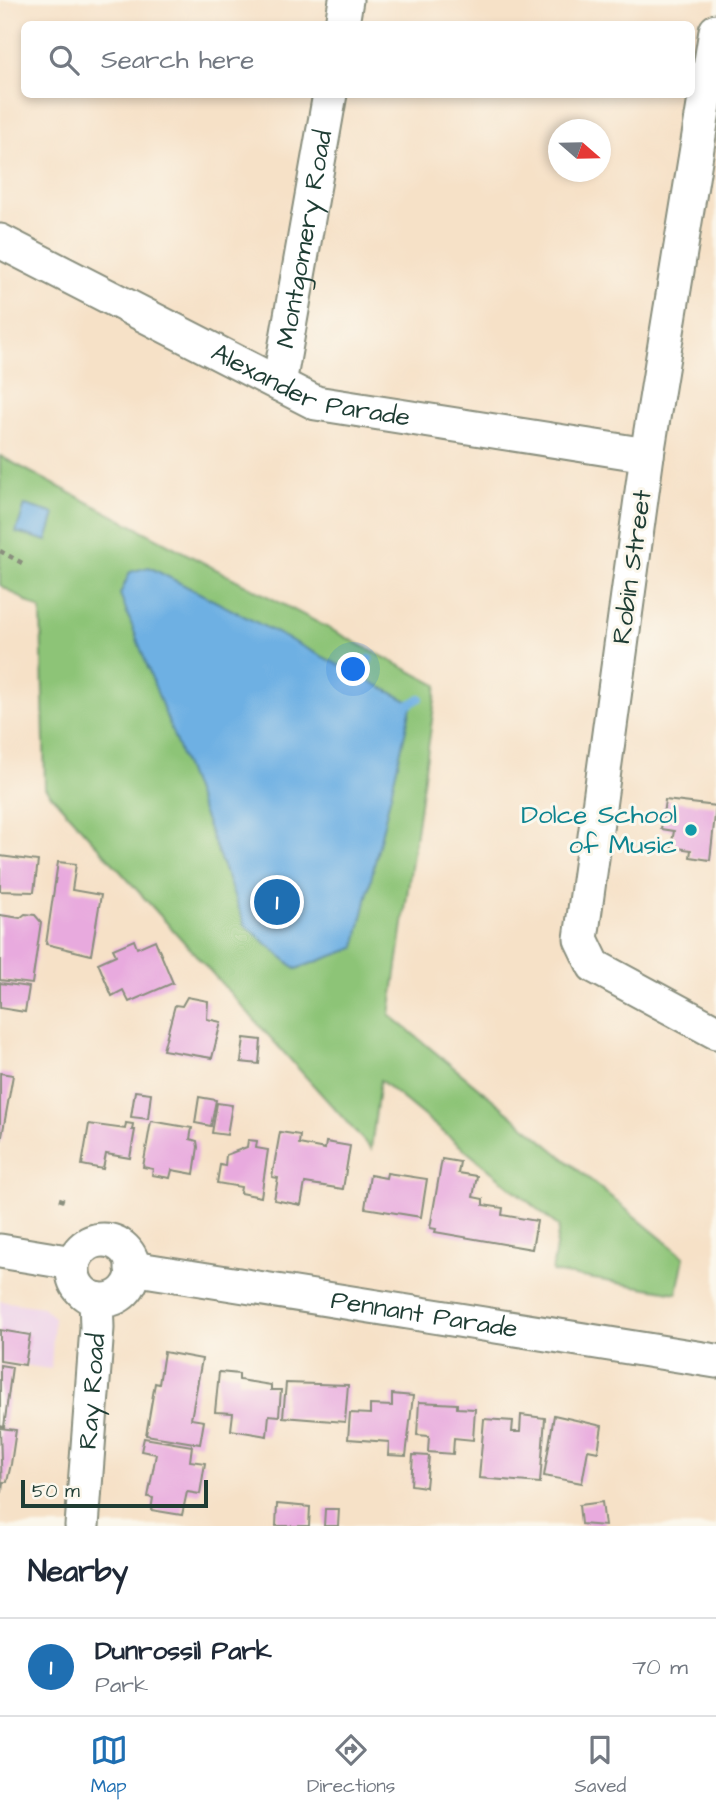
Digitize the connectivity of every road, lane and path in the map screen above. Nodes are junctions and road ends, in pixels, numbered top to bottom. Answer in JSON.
{"nodes":[{"id":1,"x":346,"y":0,"type":"edge"},
{"id":2,"x":342,"y":21,"type":"edge"},
{"id":3,"x":716,"y":30,"type":"edge"},
{"id":4,"x":329,"y":98,"type":"edge"},
{"id":5,"x":0,"y":241,"type":"edge"},
{"id":6,"x":279,"y":384,"type":"junction"},
{"id":7,"x":647,"y":455,"type":"junction"},
{"id":8,"x":0,"y":551,"type":"edge"},
{"id":9,"x":24,"y":564,"type":"dead end"},
{"id":10,"x":716,"y":1032,"type":"edge"},
{"id":11,"x":59,"y":1199,"type":"dead end"},
{"id":12,"x":68,"y":1202,"type":"dead end"},
{"id":13,"x":0,"y":1251,"type":"edge"},
{"id":14,"x":73,"y":1263,"type":"junction"},
{"id":15,"x":132,"y":1268,"type":"junction"},
{"id":16,"x":96,"y":1299,"type":"junction"},
{"id":17,"x":716,"y":1361,"type":"edge"},
{"id":18,"x":82,"y":1526,"type":"edge"}],
"edges":[{"from":1,"to":2,"type":"street"},
{"from":3,"to":7,"type":"street","name":"Robin Street"},
{"from":4,"to":6,"type":"street","name":"Montgomery Road"},
{"from":5,"to":6,"type":"street","name":"Alexander Parade"},
{"from":6,"to":7,"type":"street","name":"Alexander Parade"},
{"from":7,"to":10,"type":"street","name":"Robin Street"},
{"from":8,"to":9,"type":"path"},
{"from":11,"to":12,"type":"path"},
{"from":13,"to":14,"type":"street"},
{"from":14,"to":15,"type":"street"},
{"from":14,"to":16,"type":"street"},
{"from":15,"to":16,"type":"street"},
{"from":15,"to":17,"type":"street","name":"Pennant Parade"},
{"from":16,"to":18,"type":"street","name":"Ray Road"}]}
